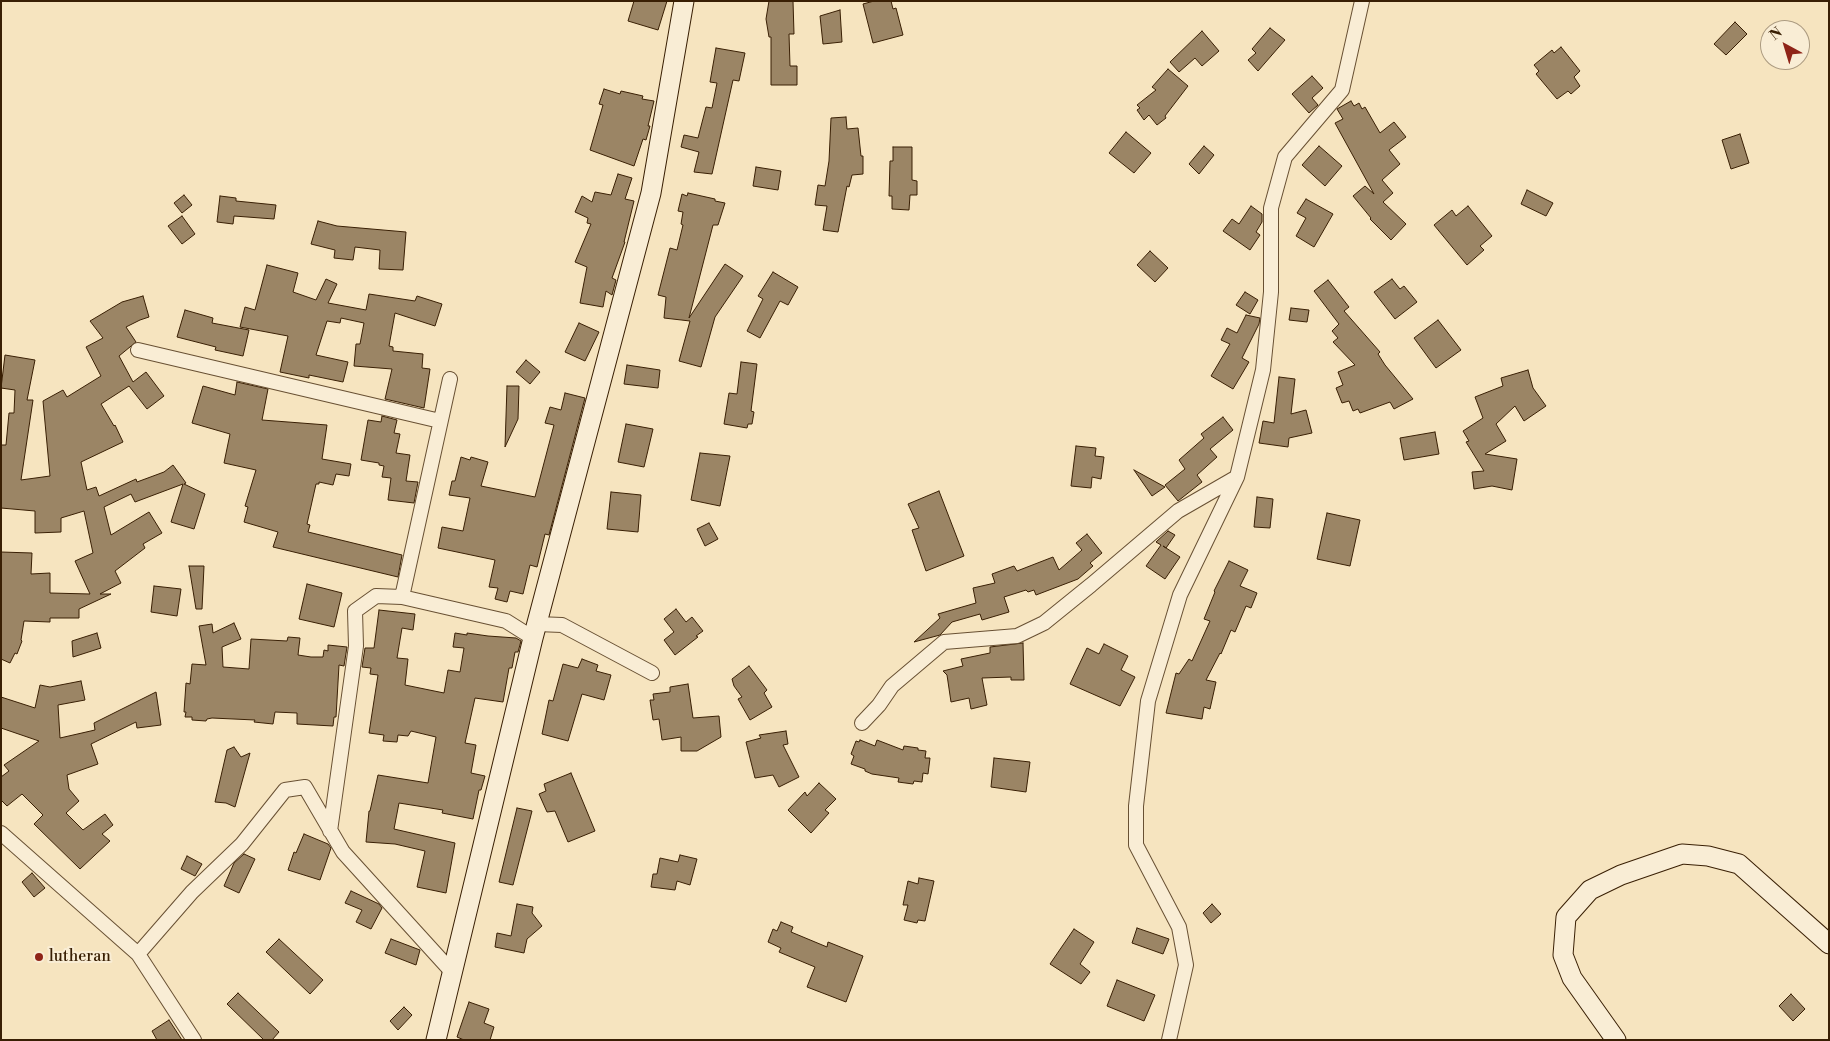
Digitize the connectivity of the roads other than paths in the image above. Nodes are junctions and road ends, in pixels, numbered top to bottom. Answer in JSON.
{"nodes":[{"id":1,"x":684,"y":1,"type":"edge"},
{"id":2,"x":1362,"y":1,"type":"edge"},
{"id":3,"x":138,"y":350,"type":"dead end"},
{"id":4,"x":450,"y":379,"type":"dead end"},
{"id":5,"x":440,"y":421,"type":"junction"},
{"id":6,"x":1237,"y":477,"type":"junction"},
{"id":7,"x":402,"y":597,"type":"junction"},
{"id":8,"x":535,"y":631,"type":"junction"},
{"id":9,"x":652,"y":673,"type":"dead end"},
{"id":10,"x":862,"y":723,"type":"dead end"},
{"id":11,"x":330,"y":831,"type":"junction"},
{"id":12,"x":1,"y":833,"type":"edge"},
{"id":13,"x":1829,"y":944,"type":"edge"},
{"id":14,"x":138,"y":954,"type":"junction"},
{"id":15,"x":454,"y":973,"type":"junction"},
{"id":16,"x":194,"y":1040,"type":"edge"},
{"id":17,"x":436,"y":1040,"type":"edge"},
{"id":18,"x":1169,"y":1040,"type":"edge"},
{"id":19,"x":1616,"y":1040,"type":"edge"}],
"edges":[{"from":1,"to":8,"type":"street"},
{"from":2,"to":6,"type":"street"},
{"from":3,"to":5,"type":"street"},
{"from":4,"to":5,"type":"street"},
{"from":5,"to":7,"type":"street"},
{"from":6,"to":10,"type":"street"},
{"from":6,"to":18,"type":"street"},
{"from":7,"to":8,"type":"street"},
{"from":7,"to":11,"type":"street"},
{"from":8,"to":9,"type":"street"},
{"from":8,"to":15,"type":"street"},
{"from":11,"to":14,"type":"street"},
{"from":11,"to":15,"type":"street"},
{"from":12,"to":14,"type":"street"},
{"from":13,"to":19,"type":"street"},
{"from":14,"to":16,"type":"street"},
{"from":15,"to":17,"type":"street"}]}
